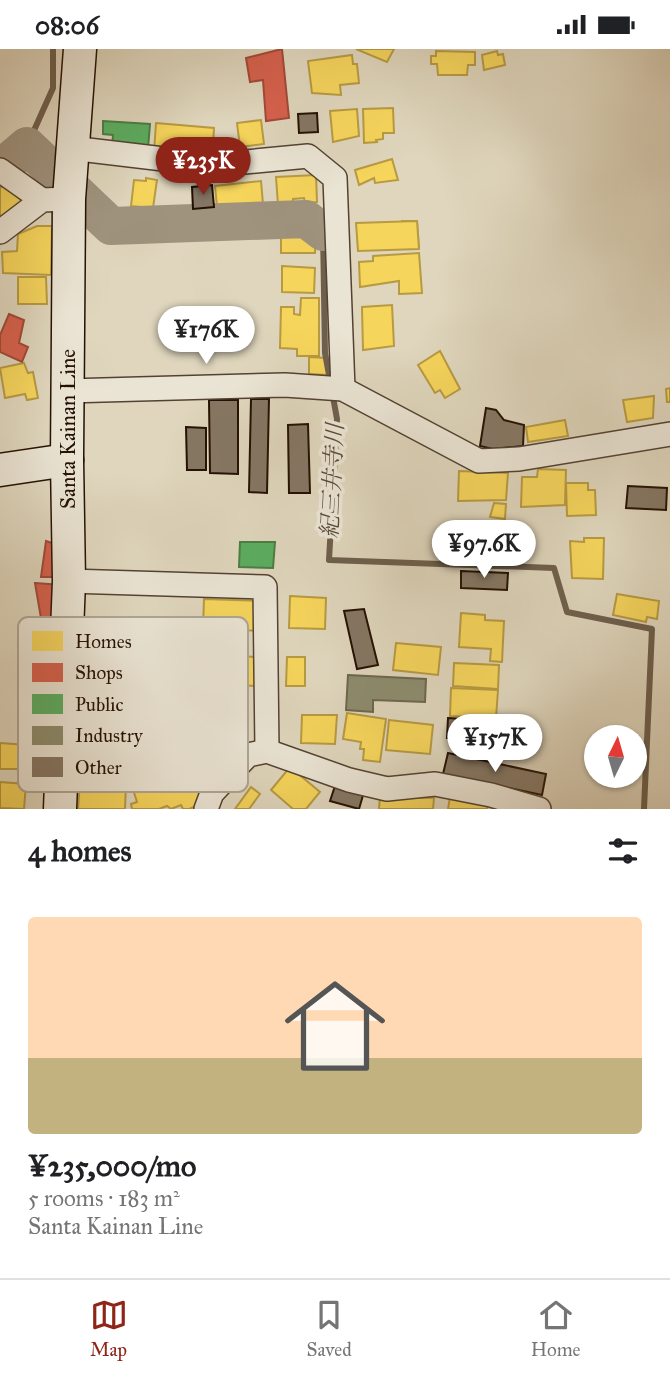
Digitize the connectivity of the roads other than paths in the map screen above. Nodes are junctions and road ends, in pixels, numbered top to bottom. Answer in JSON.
{"nodes":[{"id":1,"x":80,"y":49,"type":"edge"},
{"id":2,"x":4,"y":173,"type":"edge"},
{"id":3,"x":63,"y":179,"type":"junction"},
{"id":4,"x":0,"y":232,"type":"edge"},
{"id":5,"x":343,"y":389,"type":"junction"},
{"id":6,"x":67,"y":391,"type":"junction"},
{"id":7,"x":670,"y":434,"type":"edge"},
{"id":8,"x":67,"y":460,"type":"junction"},
{"id":9,"x":0,"y":470,"type":"edge"},
{"id":10,"x":69,"y":581,"type":"junction"},
{"id":11,"x":68,"y":617,"type":"edge"},
{"id":12,"x":267,"y":751,"type":"junction"},
{"id":13,"x":248,"y":755,"type":"edge"},
{"id":14,"x":213,"y":792,"type":"edge"},
{"id":15,"x":206,"y":809,"type":"edge"},
{"id":16,"x":538,"y":809,"type":"edge"}],
"edges":[{"from":1,"to":3,"type":"main road","name":"Santa Kainan Line"},
{"from":2,"to":3,"type":"street"},
{"from":3,"to":4,"type":"street"},
{"from":3,"to":5,"type":"street"},
{"from":3,"to":6,"type":"main road","name":"Santa Kainan Line"},
{"from":5,"to":6,"type":"street"},
{"from":5,"to":7,"type":"street"},
{"from":6,"to":8,"type":"main road","name":"Santa Kainan Line"},
{"from":8,"to":9,"type":"main road"},
{"from":8,"to":10,"type":"main road","name":"Santa Kainan Line"},
{"from":10,"to":11,"type":"main road","name":"Santa Kainan Line"},
{"from":10,"to":12,"type":"street"},
{"from":12,"to":13,"type":"street"},
{"from":12,"to":16,"type":"street"},
{"from":14,"to":15,"type":"street"}]}
